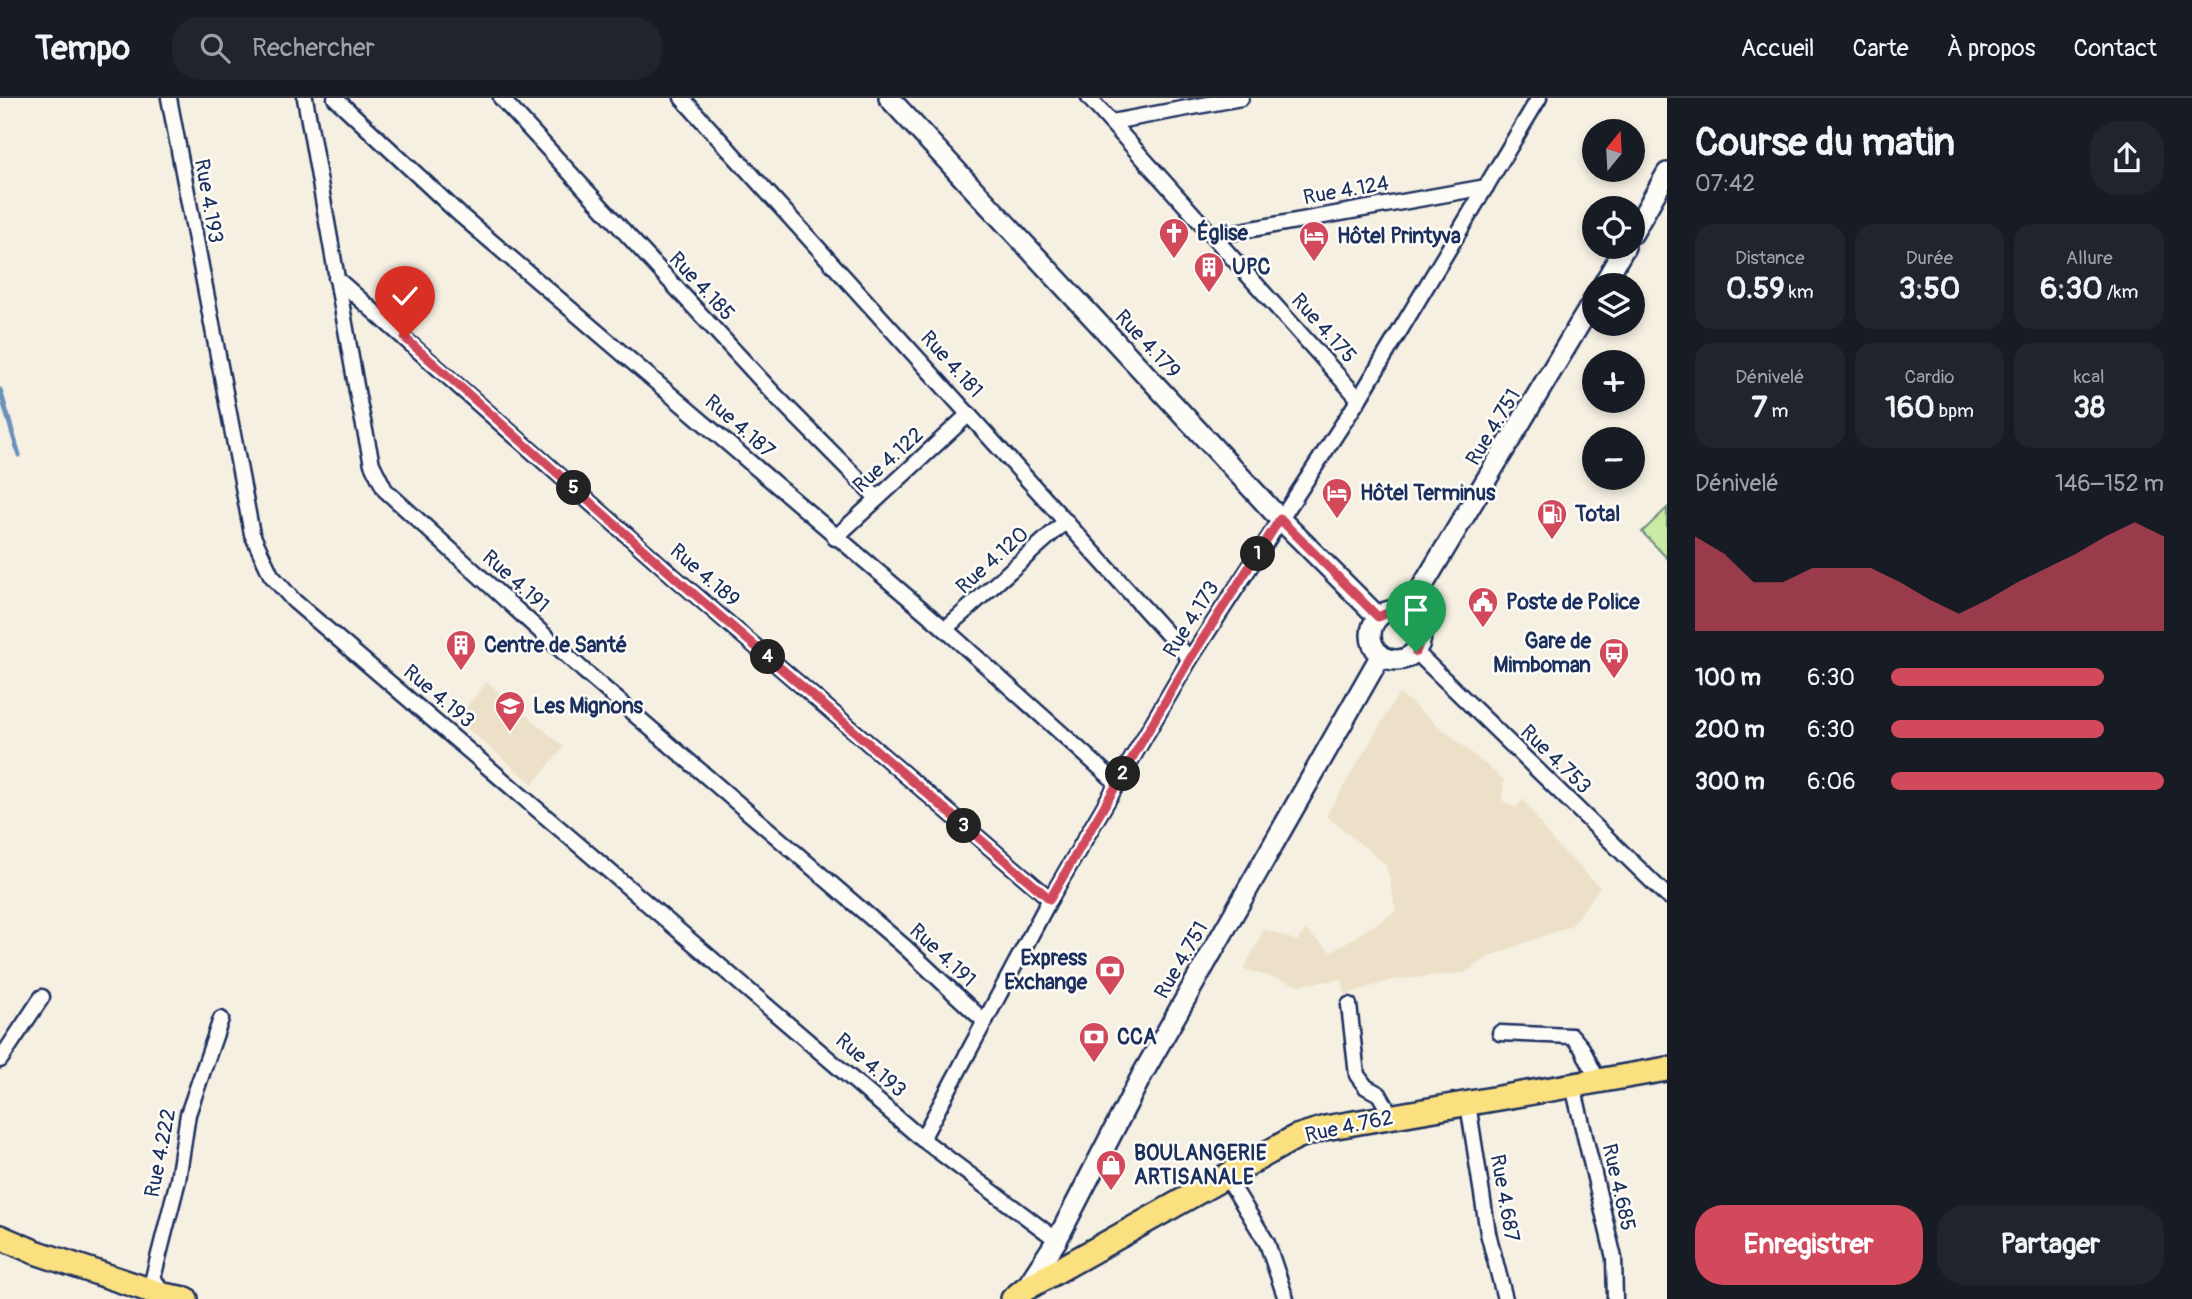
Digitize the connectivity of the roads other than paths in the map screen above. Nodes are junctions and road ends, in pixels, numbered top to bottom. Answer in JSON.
{"nodes":[{"id":1,"x":169,"y":98,"type":"edge"},
{"id":2,"x":305,"y":98,"type":"edge"},
{"id":3,"x":335,"y":98,"type":"edge"},
{"id":4,"x":501,"y":98,"type":"edge"},
{"id":5,"x":682,"y":98,"type":"edge"},
{"id":6,"x":889,"y":98,"type":"edge"},
{"id":7,"x":1089,"y":98,"type":"edge"},
{"id":8,"x":1241,"y":98,"type":"edge"},
{"id":9,"x":1539,"y":98,"type":"edge"},
{"id":10,"x":1112,"y":122,"type":"junction"},
{"id":11,"x":1667,"y":173,"type":"edge"},
{"id":12,"x":1486,"y":187,"type":"junction"},
{"id":13,"x":1645,"y":212,"type":"edge"},
{"id":14,"x":1213,"y":236,"type":"junction"},
{"id":15,"x":336,"y":278,"type":"junction"},
{"id":16,"x":1582,"y":320,"type":"edge"},
{"id":17,"x":1359,"y":399,"type":"junction"},
{"id":18,"x":969,"y":414,"type":"junction"},
{"id":19,"x":877,"y":498,"type":"junction"},
{"id":20,"x":1280,"y":519,"type":"junction"},
{"id":21,"x":1066,"y":522,"type":"junction"},
{"id":22,"x":835,"y":538,"type":"junction"},
{"id":23,"x":1407,"y":612,"type":"junction"},
{"id":24,"x":1378,"y":617,"type":"junction"},
{"id":25,"x":945,"y":629,"type":"junction"},
{"id":26,"x":1416,"y":652,"type":"junction"},
{"id":27,"x":1381,"y":655,"type":"junction"},
{"id":28,"x":1190,"y":659,"type":"junction"},
{"id":29,"x":1118,"y":783,"type":"junction"},
{"id":30,"x":1667,"y":896,"type":"edge"},
{"id":31,"x":1050,"y":899,"type":"junction"},
{"id":32,"x":42,"y":997,"type":"dead end"},
{"id":33,"x":1349,"y":1005,"type":"dead end"},
{"id":34,"x":221,"y":1019,"type":"dead end"},
{"id":35,"x":985,"y":1022,"type":"junction"},
{"id":36,"x":1500,"y":1034,"type":"dead end"},
{"id":37,"x":0,"y":1060,"type":"edge"},
{"id":38,"x":1667,"y":1069,"type":"edge"},
{"id":39,"x":1598,"y":1082,"type":"junction"},
{"id":40,"x":1573,"y":1086,"type":"junction"},
{"id":41,"x":1468,"y":1104,"type":"junction"},
{"id":42,"x":1392,"y":1117,"type":"junction"},
{"id":43,"x":922,"y":1139,"type":"junction"},
{"id":44,"x":1226,"y":1175,"type":"junction"},
{"id":45,"x":0,"y":1237,"type":"edge"},
{"id":46,"x":1057,"y":1240,"type":"junction"},
{"id":47,"x":1019,"y":1294,"type":"edge"},
{"id":48,"x":171,"y":1298,"type":"edge"},
{"id":49,"x":1286,"y":1299,"type":"edge"},
{"id":50,"x":1505,"y":1299,"type":"edge"},
{"id":51,"x":1615,"y":1299,"type":"edge"}],
"edges":[{"from":1,"to":43,"type":"street","name":"Rue 4.193"},
{"from":2,"to":15,"type":"street","name":"Rue 4.191"},
{"from":3,"to":22,"type":"street","name":"Rue 4.187"},
{"from":4,"to":19,"type":"street","name":"Rue 4.185"},
{"from":5,"to":18,"type":"street","name":"Rue 4.181"},
{"from":6,"to":20,"type":"main road","name":"Rue 4.179"},
{"from":7,"to":10,"type":"street","name":"Rue 4.175"},
{"from":8,"to":10,"type":"street"},
{"from":9,"to":12,"type":"street","name":"Rue 4.173"},
{"from":10,"to":14,"type":"street","name":"Rue 4.175"},
{"from":11,"to":13,"type":"main road"},
{"from":12,"to":14,"type":"street","name":"Rue 4.124"},
{"from":12,"to":17,"type":"street","name":"Rue 4.173"},
{"from":14,"to":17,"type":"street","name":"Rue 4.175"},
{"from":15,"to":31,"type":"street","name":"Rue 4.189"},
{"from":15,"to":35,"type":"street","name":"Rue 4.191"},
{"from":16,"to":23,"type":"main road","name":"Rue 4.751"},
{"from":17,"to":20,"type":"street","name":"Rue 4.173"},
{"from":18,"to":19,"type":"street","name":"Rue 4.122"},
{"from":18,"to":21,"type":"street","name":"Rue 4.181"},
{"from":19,"to":22,"type":"street","name":"Rue 4.122"},
{"from":20,"to":24,"type":"main road","name":"Rue 4.179"},
{"from":20,"to":28,"type":"street","name":"Rue 4.173"},
{"from":21,"to":25,"type":"street","name":"Rue 4.120"},
{"from":21,"to":28,"type":"street","name":"Rue 4.181"},
{"from":22,"to":25,"type":"street","name":"Rue 4.187"},
{"from":23,"to":24,"type":"main road"},
{"from":23,"to":26,"type":"main road"},
{"from":24,"to":27,"type":"main road"},
{"from":25,"to":29,"type":"street","name":"Rue 4.187"},
{"from":26,"to":27,"type":"main road"},
{"from":26,"to":30,"type":"street","name":"Rue 4.753"},
{"from":27,"to":46,"type":"main road","name":"Rue 4.751"},
{"from":28,"to":29,"type":"street","name":"Rue 4.173"},
{"from":29,"to":31,"type":"street","name":"Rue 4.173"},
{"from":31,"to":35,"type":"street","name":"Rue 4.173"},
{"from":32,"to":37,"type":"street"},
{"from":33,"to":42,"type":"street"},
{"from":34,"to":48,"type":"street","name":"Rue 4.222"},
{"from":35,"to":43,"type":"street","name":"Rue 4.173"},
{"from":36,"to":39,"type":"street"},
{"from":38,"to":39,"type":"main road","name":"Rue 4.762"},
{"from":39,"to":40,"type":"main road","name":"Rue 4.762"},
{"from":40,"to":41,"type":"main road","name":"Rue 4.762"},
{"from":40,"to":51,"type":"street","name":"Rue 4.685"},
{"from":41,"to":42,"type":"main road","name":"Rue 4.762"},
{"from":41,"to":50,"type":"street","name":"Rue 4.687"},
{"from":42,"to":44,"type":"main road","name":"Rue 4.762"},
{"from":43,"to":46,"type":"street","name":"Rue 4.193"},
{"from":44,"to":47,"type":"main road","name":"Rue 4.762"},
{"from":44,"to":49,"type":"street"},
{"from":45,"to":48,"type":"main road"},
{"from":46,"to":47,"type":"main road","name":"Rue 4.751"}]}
